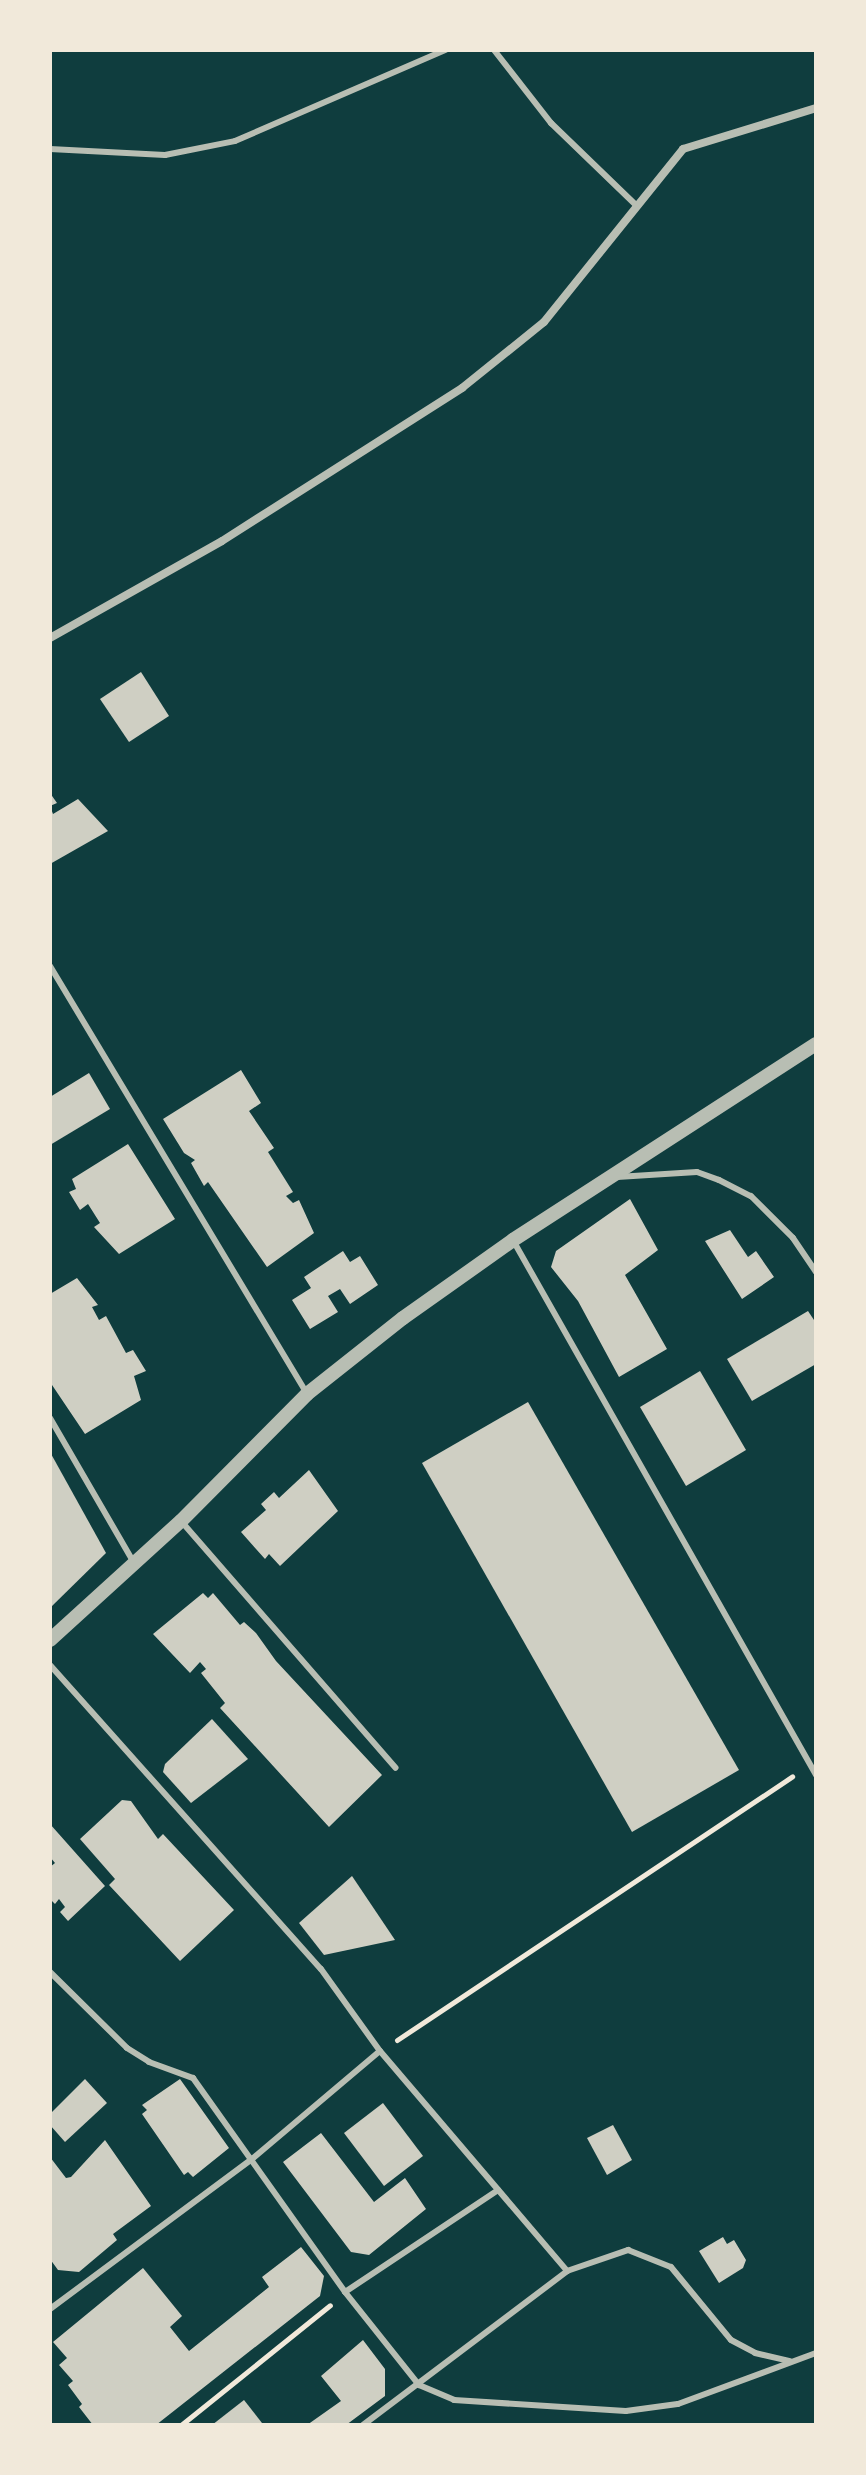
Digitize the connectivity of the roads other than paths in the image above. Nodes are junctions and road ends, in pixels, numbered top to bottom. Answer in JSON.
{"nodes":[{"id":1,"x":445,"y":50,"type":"edge"},
{"id":2,"x":494,"y":50,"type":"edge"},
{"id":3,"x":816,"y":108,"type":"edge"},
{"id":4,"x":50,"y":149,"type":"edge"},
{"id":5,"x":636,"y":205,"type":"junction"},
{"id":6,"x":50,"y":638,"type":"edge"},
{"id":7,"x":50,"y":966,"type":"edge"},
{"id":8,"x":816,"y":1044,"type":"edge"},
{"id":9,"x":617,"y":1177,"type":"junction"},
{"id":10,"x":513,"y":1240,"type":"junction"},
{"id":11,"x":816,"y":1272,"type":"edge"},
{"id":12,"x":307,"y":1394,"type":"junction"},
{"id":13,"x":50,"y":1418,"type":"edge"},
{"id":14,"x":181,"y":1521,"type":"junction"},
{"id":15,"x":135,"y":1564,"type":"junction"},
{"id":16,"x":50,"y":1640,"type":"edge"},
{"id":17,"x":50,"y":1665,"type":"edge"},
{"id":18,"x":396,"y":1768,"type":"dead end"},
{"id":19,"x":816,"y":1775,"type":"edge"},
{"id":20,"x":50,"y":1972,"type":"edge"},
{"id":21,"x":380,"y":2051,"type":"junction"},
{"id":22,"x":252,"y":2159,"type":"junction"},
{"id":23,"x":498,"y":2190,"type":"junction"},
{"id":24,"x":567,"y":2271,"type":"junction"},
{"id":25,"x":345,"y":2292,"type":"junction"},
{"id":26,"x":50,"y":2309,"type":"edge"},
{"id":27,"x":816,"y":2353,"type":"edge"},
{"id":28,"x":791,"y":2362,"type":"junction"},
{"id":29,"x":419,"y":2385,"type":"junction"},
{"id":30,"x":363,"y":2425,"type":"edge"}],
"edges":[{"from":1,"to":4,"type":"lane"},
{"from":2,"to":5,"type":"lane"},
{"from":3,"to":5,"type":"street"},
{"from":5,"to":6,"type":"street"},
{"from":7,"to":12,"type":"lane"},
{"from":8,"to":9,"type":"street"},
{"from":9,"to":10,"type":"street"},
{"from":9,"to":11,"type":"lane"},
{"from":10,"to":12,"type":"street"},
{"from":10,"to":19,"type":"lane"},
{"from":12,"to":14,"type":"street"},
{"from":13,"to":15,"type":"lane"},
{"from":14,"to":15,"type":"street"},
{"from":14,"to":18,"type":"lane"},
{"from":15,"to":16,"type":"street"},
{"from":17,"to":21,"type":"lane"},
{"from":20,"to":22,"type":"lane"},
{"from":21,"to":22,"type":"lane"},
{"from":21,"to":23,"type":"lane"},
{"from":22,"to":25,"type":"lane"},
{"from":22,"to":26,"type":"lane"},
{"from":23,"to":24,"type":"lane"},
{"from":23,"to":25,"type":"lane"},
{"from":24,"to":28,"type":"lane"},
{"from":24,"to":29,"type":"lane"},
{"from":25,"to":29,"type":"lane"},
{"from":27,"to":28,"type":"lane"},
{"from":28,"to":29,"type":"lane"},
{"from":29,"to":30,"type":"lane"}]}
